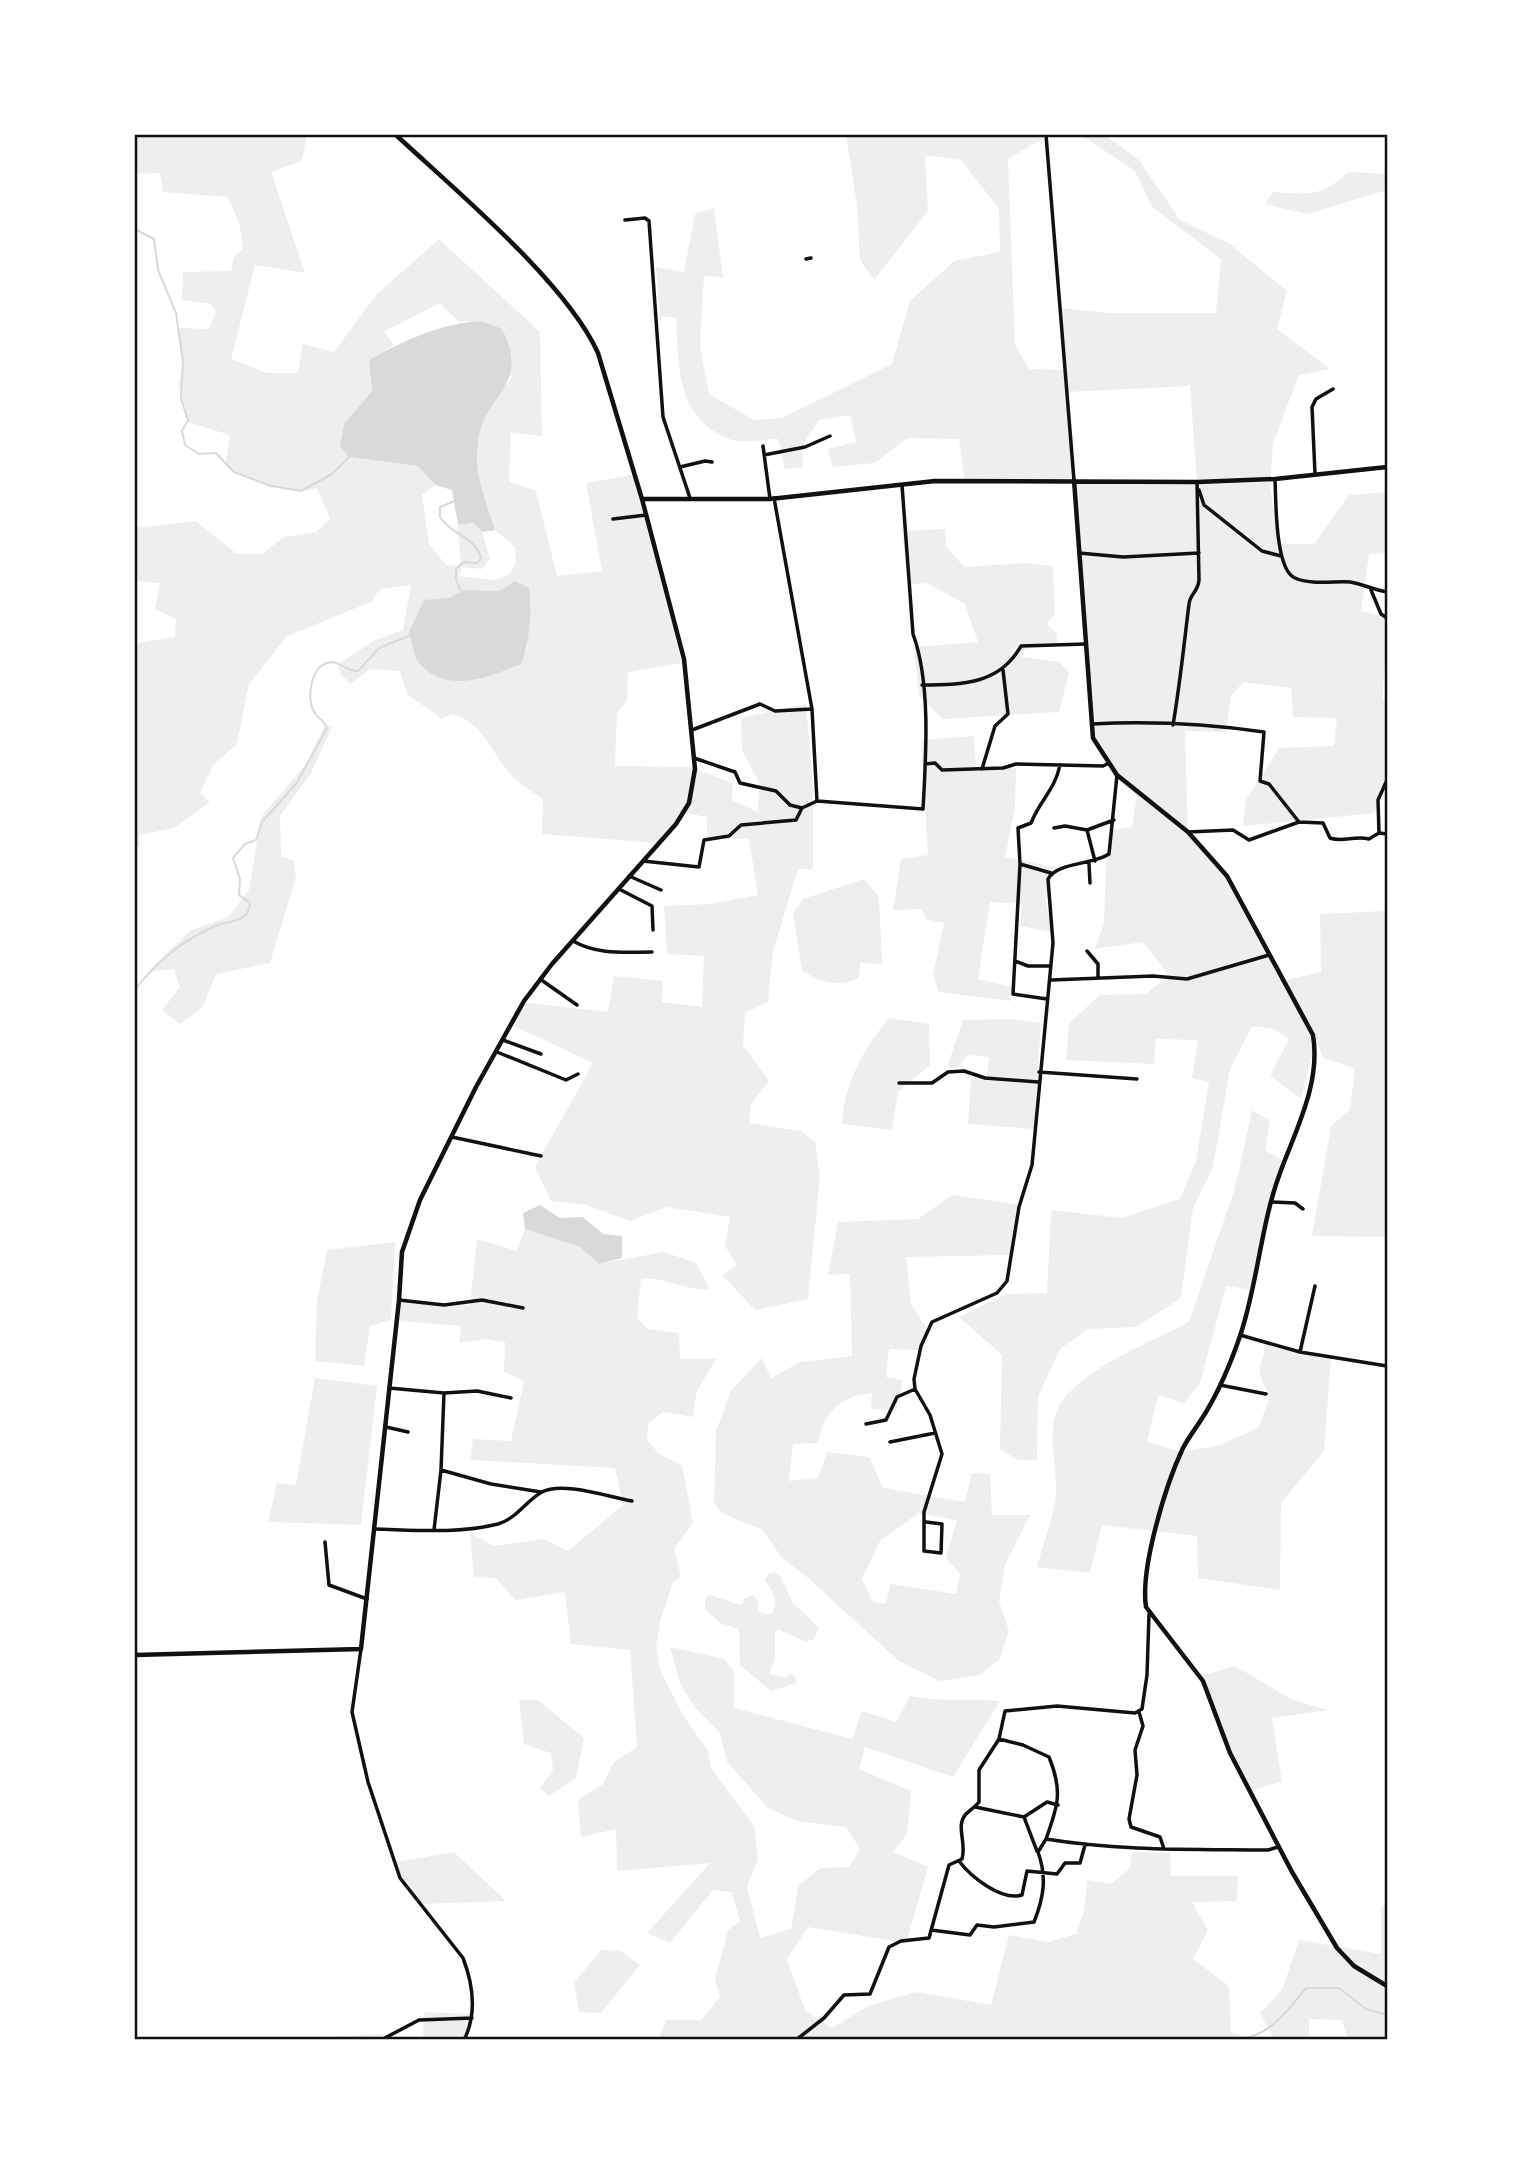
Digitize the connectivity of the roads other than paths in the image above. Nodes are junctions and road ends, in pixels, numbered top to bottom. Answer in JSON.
{"nodes":[{"id":1,"x":396,"y":135,"type":"edge"},
{"id":2,"x":1046,"y":135,"type":"edge"},
{"id":3,"x":625,"y":220,"type":"dead end"},
{"id":4,"x":811,"y":258,"type":"dead end"},
{"id":5,"x":806,"y":259,"type":"dead end"},
{"id":6,"x":1333,"y":389,"type":"dead end"},
{"id":7,"x":830,"y":436,"type":"dead end"},
{"id":8,"x":763,"y":446,"type":"dead end"},
{"id":9,"x":764,"y":455,"type":"junction"},
{"id":10,"x":712,"y":462,"type":"dead end"},
{"id":11,"x":680,"y":467,"type":"junction"},
{"id":12,"x":1387,"y":467,"type":"edge"},
{"id":13,"x":1315,"y":474,"type":"junction"},
{"id":14,"x":1275,"y":479,"type":"junction"},
{"id":15,"x":1074,"y":480,"type":"junction"},
{"id":16,"x":1197,"y":482,"type":"junction"},
{"id":17,"x":901,"y":483,"type":"junction"},
{"id":18,"x":772,"y":498,"type":"junction"},
{"id":19,"x":642,"y":499,"type":"junction"},
{"id":20,"x":691,"y":500,"type":"junction"},
{"id":21,"x":646,"y":515,"type":"junction"},
{"id":22,"x":613,"y":519,"type":"dead end"},
{"id":23,"x":1078,"y":553,"type":"junction"},
{"id":24,"x":1199,"y":553,"type":"junction"},
{"id":25,"x":1281,"y":556,"type":"junction"},
{"id":26,"x":1371,"y":590,"type":"junction"},
{"id":27,"x":1387,"y":592,"type":"edge"},
{"id":28,"x":1387,"y":618,"type":"edge"},
{"id":29,"x":1086,"y":644,"type":"junction"},
{"id":30,"x":1003,"y":669,"type":"junction"},
{"id":31,"x":922,"y":685,"type":"junction"},
{"id":32,"x":812,"y":709,"type":"junction"},
{"id":33,"x":1092,"y":724,"type":"junction"},
{"id":34,"x":1173,"y":725,"type":"junction"},
{"id":35,"x":692,"y":730,"type":"junction"},
{"id":36,"x":1387,"y":732,"type":"edge"},
{"id":37,"x":1387,"y":749,"type":"edge"},
{"id":38,"x":694,"y":758,"type":"junction"},
{"id":39,"x":925,"y":764,"type":"junction"},
{"id":40,"x":1107,"y":764,"type":"junction"},
{"id":41,"x":1060,"y":765,"type":"junction"},
{"id":42,"x":982,"y":769,"type":"junction"},
{"id":43,"x":1117,"y":775,"type":"junction"},
{"id":44,"x":1387,"y":780,"type":"edge"},
{"id":45,"x":817,"y":802,"type":"junction"},
{"id":46,"x":802,"y":808,"type":"junction"},
{"id":47,"x":1114,"y":820,"type":"junction"},
{"id":48,"x":1298,"y":821,"type":"junction"},
{"id":49,"x":1054,"y":828,"type":"dead end"},
{"id":50,"x":1087,"y":830,"type":"junction"},
{"id":51,"x":1188,"y":832,"type":"junction"},
{"id":52,"x":1379,"y":834,"type":"junction"},
{"id":53,"x":1387,"y":834,"type":"edge"},
{"id":54,"x":643,"y":861,"type":"junction"},
{"id":55,"x":1095,"y":861,"type":"junction"},
{"id":56,"x":1020,"y":864,"type":"junction"},
{"id":57,"x":1089,"y":864,"type":"junction"},
{"id":58,"x":1051,"y":873,"type":"junction"},
{"id":59,"x":629,"y":876,"type":"junction"},
{"id":60,"x":1090,"y":883,"type":"dead end"},
{"id":61,"x":619,"y":889,"type":"junction"},
{"id":62,"x":661,"y":890,"type":"dead end"},
{"id":63,"x":653,"y":930,"type":"dead end"},
{"id":64,"x":573,"y":941,"type":"junction"},
{"id":65,"x":1087,"y":951,"type":"dead end"},
{"id":66,"x":652,"y":952,"type":"dead end"},
{"id":67,"x":1269,"y":954,"type":"junction"},
{"id":68,"x":1015,"y":961,"type":"junction"},
{"id":69,"x":1051,"y":966,"type":"junction"},
{"id":70,"x":1098,"y":978,"type":"junction"},
{"id":71,"x":540,"y":979,"type":"junction"},
{"id":72,"x":1050,"y":980,"type":"junction"},
{"id":73,"x":1047,"y":999,"type":"junction"},
{"id":74,"x":577,"y":1004,"type":"dead end"},
{"id":75,"x":503,"y":1040,"type":"junction"},
{"id":76,"x":497,"y":1052,"type":"junction"},
{"id":77,"x":541,"y":1054,"type":"dead end"},
{"id":78,"x":1039,"y":1072,"type":"junction"},
{"id":79,"x":578,"y":1074,"type":"dead end"},
{"id":80,"x":1137,"y":1079,"type":"dead end"},
{"id":81,"x":1038,"y":1082,"type":"junction"},
{"id":82,"x":898,"y":1083,"type":"dead end"},
{"id":83,"x":452,"y":1137,"type":"junction"},
{"id":84,"x":541,"y":1156,"type":"dead end"},
{"id":85,"x":1273,"y":1202,"type":"junction"},
{"id":86,"x":1303,"y":1209,"type":"dead end"},
{"id":87,"x":1314,"y":1286,"type":"dead end"},
{"id":88,"x":399,"y":1300,"type":"junction"},
{"id":89,"x":523,"y":1308,"type":"dead end"},
{"id":90,"x":1240,"y":1335,"type":"junction"},
{"id":91,"x":1300,"y":1352,"type":"junction"},
{"id":92,"x":1387,"y":1366,"type":"edge"},
{"id":93,"x":1220,"y":1385,"type":"junction"},
{"id":94,"x":389,"y":1388,"type":"junction"},
{"id":95,"x":915,"y":1389,"type":"junction"},
{"id":96,"x":444,"y":1393,"type":"junction"},
{"id":97,"x":1266,"y":1394,"type":"dead end"},
{"id":98,"x":511,"y":1398,"type":"dead end"},
{"id":99,"x":866,"y":1424,"type":"dead end"},
{"id":100,"x":384,"y":1426,"type":"junction"},
{"id":101,"x":408,"y":1432,"type":"dead end"},
{"id":102,"x":935,"y":1433,"type":"junction"},
{"id":103,"x":890,"y":1442,"type":"dead end"},
{"id":104,"x":441,"y":1470,"type":"junction"},
{"id":105,"x":542,"y":1492,"type":"junction"},
{"id":106,"x":632,"y":1501,"type":"dead end"},
{"id":107,"x":926,"y":1522,"type":"junction"},
{"id":108,"x":374,"y":1529,"type":"junction"},
{"id":109,"x":434,"y":1530,"type":"junction"},
{"id":110,"x":325,"y":1542,"type":"dead end"},
{"id":111,"x":367,"y":1599,"type":"junction"},
{"id":112,"x":1149,"y":1615,"type":"junction"},
{"id":113,"x":361,"y":1649,"type":"junction"},
{"id":114,"x":135,"y":1656,"type":"edge"},
{"id":115,"x":1139,"y":1712,"type":"junction"},
{"id":116,"x":999,"y":1740,"type":"junction"},
{"id":117,"x":1058,"y":1805,"type":"junction"},
{"id":118,"x":975,"y":1807,"type":"junction"},
{"id":119,"x":1024,"y":1817,"type":"junction"},
{"id":120,"x":1046,"y":1839,"type":"junction"},
{"id":121,"x":1085,"y":1845,"type":"junction"},
{"id":122,"x":1278,"y":1847,"type":"junction"},
{"id":123,"x":1164,"y":1849,"type":"junction"},
{"id":124,"x":1038,"y":1852,"type":"junction"},
{"id":125,"x":959,"y":1861,"type":"junction"},
{"id":126,"x":1045,"y":1871,"type":"junction"},
{"id":127,"x":931,"y":1930,"type":"junction"},
{"id":128,"x":1387,"y":1986,"type":"edge"},
{"id":129,"x":472,"y":2018,"type":"junction"},
{"id":130,"x":381,"y":2040,"type":"edge"},
{"id":131,"x":464,"y":2040,"type":"edge"},
{"id":132,"x":796,"y":2040,"type":"edge"}],
"edges":[{"from":1,"to":19,"type":"street"},
{"from":2,"to":15,"type":"street"},
{"from":3,"to":11,"type":"street"},
{"from":4,"to":5,"type":"street"},
{"from":6,"to":13,"type":"street"},
{"from":7,"to":9,"type":"street"},
{"from":8,"to":9,"type":"street"},
{"from":9,"to":18,"type":"street"},
{"from":10,"to":11,"type":"street"},
{"from":11,"to":20,"type":"street"},
{"from":12,"to":13,"type":"street"},
{"from":13,"to":14,"type":"street"},
{"from":14,"to":16,"type":"street"},
{"from":14,"to":25,"type":"street"},
{"from":15,"to":16,"type":"street"},
{"from":15,"to":17,"type":"street"},
{"from":15,"to":23,"type":"street"},
{"from":16,"to":24,"type":"street"},
{"from":16,"to":25,"type":"street"},
{"from":17,"to":18,"type":"street"},
{"from":17,"to":31,"type":"street"},
{"from":18,"to":20,"type":"street"},
{"from":18,"to":32,"type":"street"},
{"from":19,"to":20,"type":"street"},
{"from":19,"to":21,"type":"street"},
{"from":21,"to":22,"type":"street"},
{"from":21,"to":35,"type":"street"},
{"from":23,"to":24,"type":"street"},
{"from":23,"to":29,"type":"street"},
{"from":24,"to":34,"type":"street"},
{"from":25,"to":26,"type":"street"},
{"from":26,"to":27,"type":"street"},
{"from":26,"to":28,"type":"street"},
{"from":29,"to":30,"type":"street"},
{"from":29,"to":33,"type":"street"},
{"from":30,"to":31,"type":"street"},
{"from":30,"to":42,"type":"street"},
{"from":31,"to":39,"type":"street"},
{"from":32,"to":35,"type":"street"},
{"from":32,"to":45,"type":"street"},
{"from":33,"to":34,"type":"street"},
{"from":33,"to":40,"type":"street"},
{"from":34,"to":48,"type":"street"},
{"from":35,"to":38,"type":"street"},
{"from":36,"to":37,"type":"street"},
{"from":38,"to":46,"type":"street"},
{"from":38,"to":54,"type":"street"},
{"from":39,"to":42,"type":"street"},
{"from":39,"to":45,"type":"street"},
{"from":40,"to":41,"type":"street"},
{"from":40,"to":43,"type":"street"},
{"from":41,"to":42,"type":"street"},
{"from":41,"to":56,"type":"street"},
{"from":43,"to":47,"type":"street"},
{"from":43,"to":51,"type":"street"},
{"from":44,"to":52,"type":"street"},
{"from":45,"to":46,"type":"street"},
{"from":46,"to":54,"type":"street"},
{"from":47,"to":50,"type":"street"},
{"from":47,"to":55,"type":"street"},
{"from":48,"to":51,"type":"street"},
{"from":48,"to":52,"type":"street"},
{"from":49,"to":50,"type":"street"},
{"from":50,"to":55,"type":"street"},
{"from":51,"to":67,"type":"street"},
{"from":52,"to":53,"type":"street"},
{"from":54,"to":59,"type":"street"},
{"from":55,"to":57,"type":"street"},
{"from":56,"to":58,"type":"street"},
{"from":56,"to":68,"type":"street"},
{"from":57,"to":58,"type":"street"},
{"from":57,"to":60,"type":"street"},
{"from":58,"to":69,"type":"street"},
{"from":59,"to":61,"type":"street"},
{"from":59,"to":62,"type":"street"},
{"from":61,"to":63,"type":"street"},
{"from":61,"to":64,"type":"street"},
{"from":64,"to":66,"type":"street"},
{"from":64,"to":71,"type":"street"},
{"from":65,"to":70,"type":"street"},
{"from":67,"to":70,"type":"street"},
{"from":67,"to":85,"type":"street"},
{"from":68,"to":69,"type":"street"},
{"from":68,"to":73,"type":"street"},
{"from":69,"to":72,"type":"street"},
{"from":70,"to":72,"type":"street"},
{"from":71,"to":74,"type":"street"},
{"from":71,"to":75,"type":"street"},
{"from":72,"to":73,"type":"street"},
{"from":73,"to":78,"type":"street"},
{"from":75,"to":76,"type":"street"},
{"from":75,"to":77,"type":"street"},
{"from":76,"to":79,"type":"street"},
{"from":76,"to":83,"type":"street"},
{"from":78,"to":80,"type":"street"},
{"from":78,"to":81,"type":"street"},
{"from":81,"to":82,"type":"street"},
{"from":81,"to":95,"type":"street"},
{"from":83,"to":84,"type":"street"},
{"from":83,"to":88,"type":"street"},
{"from":85,"to":86,"type":"street"},
{"from":85,"to":90,"type":"street"},
{"from":87,"to":91,"type":"street"},
{"from":88,"to":89,"type":"street"},
{"from":88,"to":94,"type":"street"},
{"from":90,"to":91,"type":"street"},
{"from":90,"to":93,"type":"street"},
{"from":91,"to":92,"type":"street"},
{"from":93,"to":97,"type":"street"},
{"from":93,"to":112,"type":"street"},
{"from":94,"to":96,"type":"street"},
{"from":94,"to":100,"type":"street"},
{"from":95,"to":99,"type":"street"},
{"from":95,"to":102,"type":"street"},
{"from":96,"to":98,"type":"street"},
{"from":96,"to":104,"type":"street"},
{"from":100,"to":101,"type":"street"},
{"from":100,"to":108,"type":"street"},
{"from":102,"to":103,"type":"street"},
{"from":102,"to":107,"type":"street"},
{"from":104,"to":105,"type":"street"},
{"from":104,"to":109,"type":"street"},
{"from":105,"to":106,"type":"street"},
{"from":105,"to":109,"type":"street"},
{"from":107,"to":107,"type":"street"},
{"from":108,"to":109,"type":"street"},
{"from":108,"to":111,"type":"street"},
{"from":110,"to":111,"type":"street"},
{"from":111,"to":113,"type":"street"},
{"from":112,"to":115,"type":"street"},
{"from":112,"to":122,"type":"street"},
{"from":113,"to":114,"type":"street"},
{"from":113,"to":129,"type":"street"},
{"from":115,"to":116,"type":"street"},
{"from":115,"to":123,"type":"street"},
{"from":116,"to":117,"type":"street"},
{"from":116,"to":118,"type":"street"},
{"from":117,"to":119,"type":"street"},
{"from":117,"to":120,"type":"street"},
{"from":118,"to":119,"type":"street"},
{"from":118,"to":125,"type":"street"},
{"from":119,"to":124,"type":"street"},
{"from":120,"to":121,"type":"street"},
{"from":120,"to":124,"type":"street"},
{"from":121,"to":123,"type":"street"},
{"from":121,"to":126,"type":"street"},
{"from":122,"to":123,"type":"street"},
{"from":122,"to":128,"type":"street"},
{"from":124,"to":126,"type":"street"},
{"from":125,"to":126,"type":"street"},
{"from":125,"to":127,"type":"street"},
{"from":126,"to":127,"type":"street"},
{"from":127,"to":132,"type":"street"},
{"from":129,"to":130,"type":"street"},
{"from":129,"to":131,"type":"street"}]}
